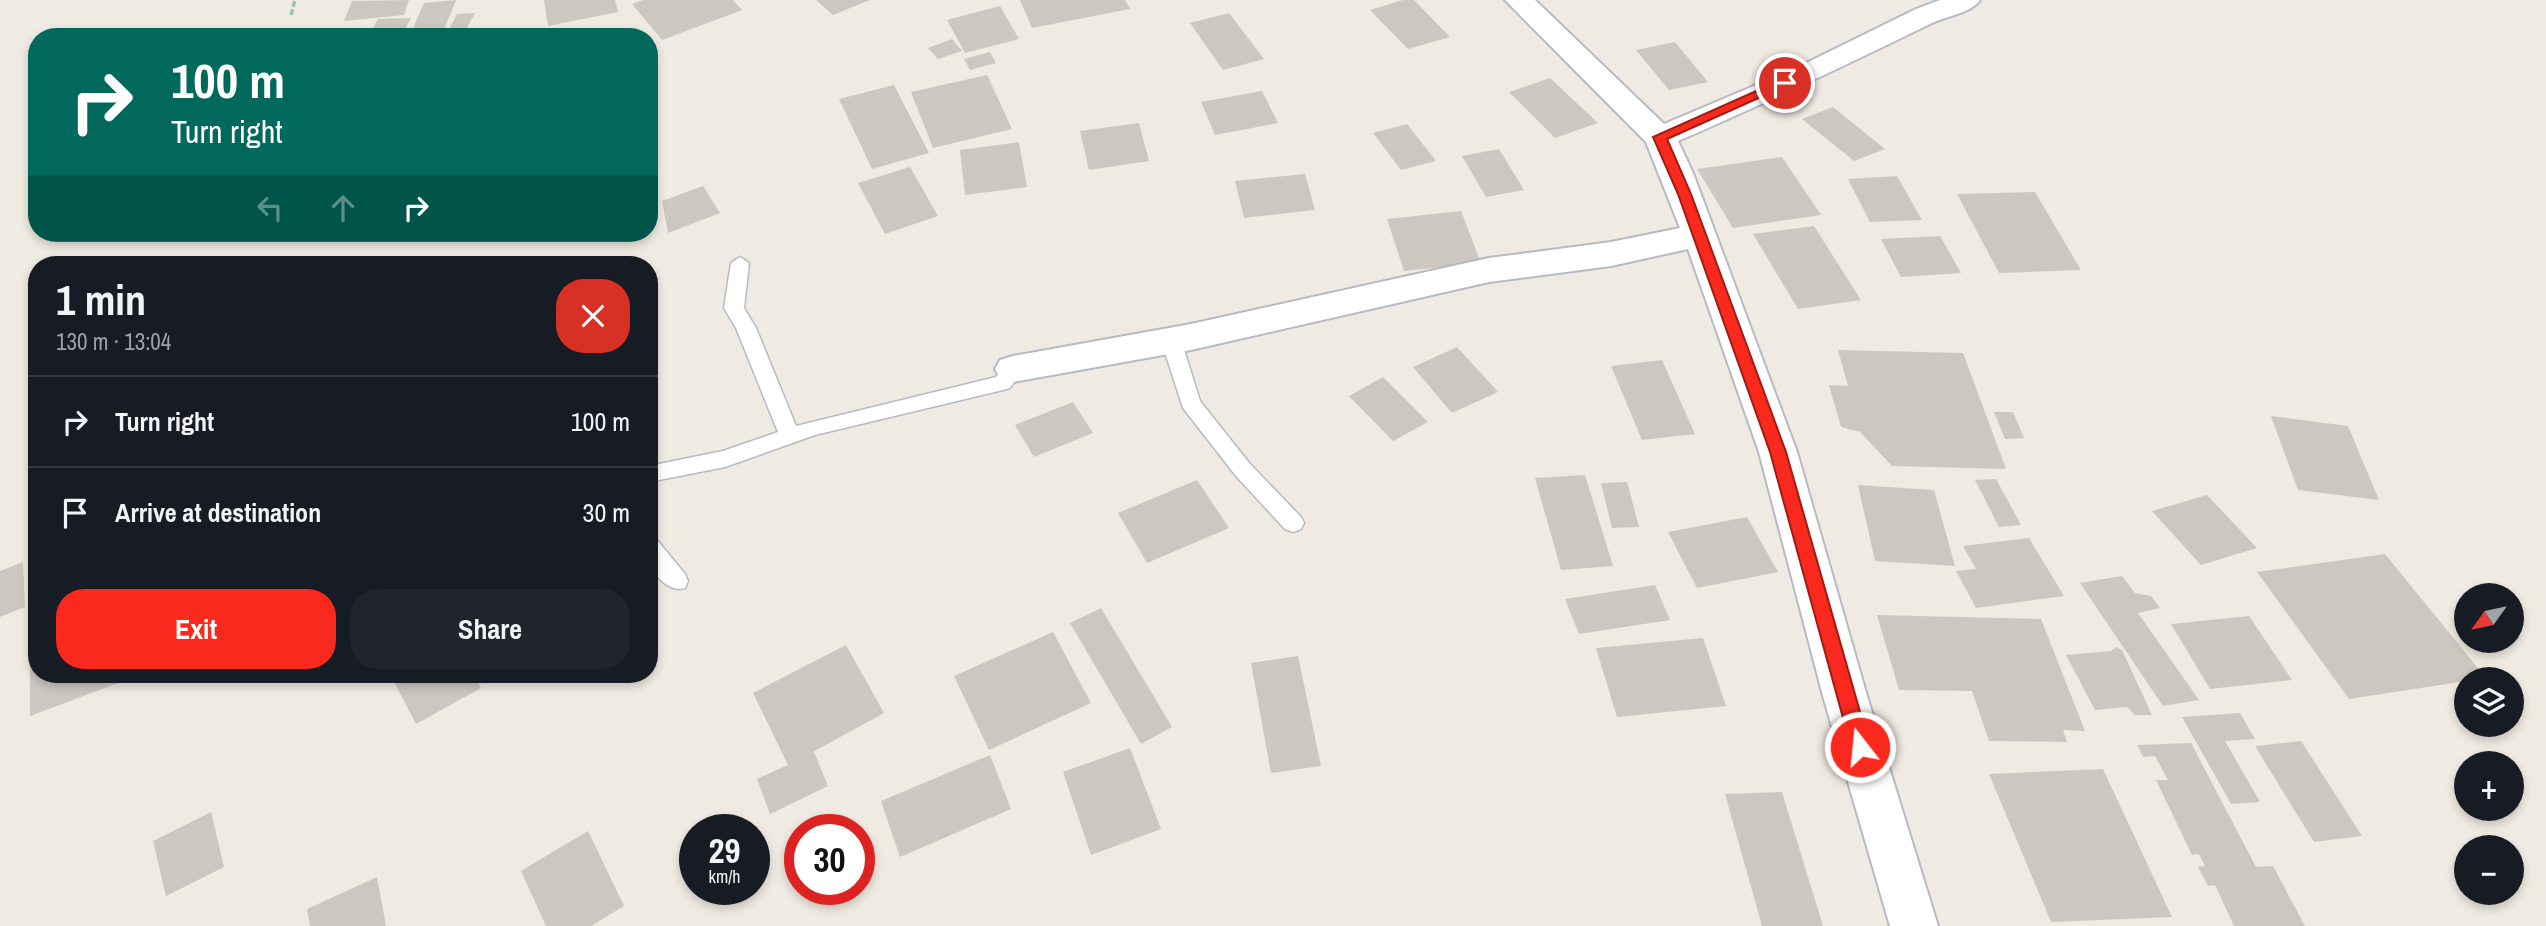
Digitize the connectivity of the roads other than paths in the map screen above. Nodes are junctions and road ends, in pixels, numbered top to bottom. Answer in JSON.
{"nodes":[{"id":1,"x":1519,"y":0,"type":"edge"},
{"id":2,"x":1966,"y":0,"type":"edge"},
{"id":3,"x":1660,"y":137,"type":"junction"},
{"id":4,"x":1700,"y":235,"type":"junction"},
{"id":5,"x":740,"y":262,"type":"dead end"},
{"id":6,"x":1171,"y":340,"type":"junction"},
{"id":7,"x":1013,"y":369,"type":"joint"},
{"id":8,"x":790,"y":436,"type":"junction"},
{"id":9,"x":658,"y":472,"type":"edge"},
{"id":10,"x":1293,"y":523,"type":"dead end"},
{"id":11,"x":658,"y":557,"type":"edge"},
{"id":12,"x":677,"y":581,"type":"dead end"},
{"id":13,"x":1914,"y":926,"type":"edge"}],
"edges":[{"from":1,"to":3,"type":"street"},
{"from":2,"to":3,"type":"street"},
{"from":3,"to":4,"type":"street"},
{"from":4,"to":6,"type":"street"},
{"from":4,"to":13,"type":"street"},
{"from":5,"to":8,"type":"lane"},
{"from":6,"to":7,"type":"street"},
{"from":6,"to":10,"type":"lane"},
{"from":7,"to":8,"type":"lane"},
{"from":8,"to":9,"type":"lane"},
{"from":11,"to":12,"type":"lane"}]}
